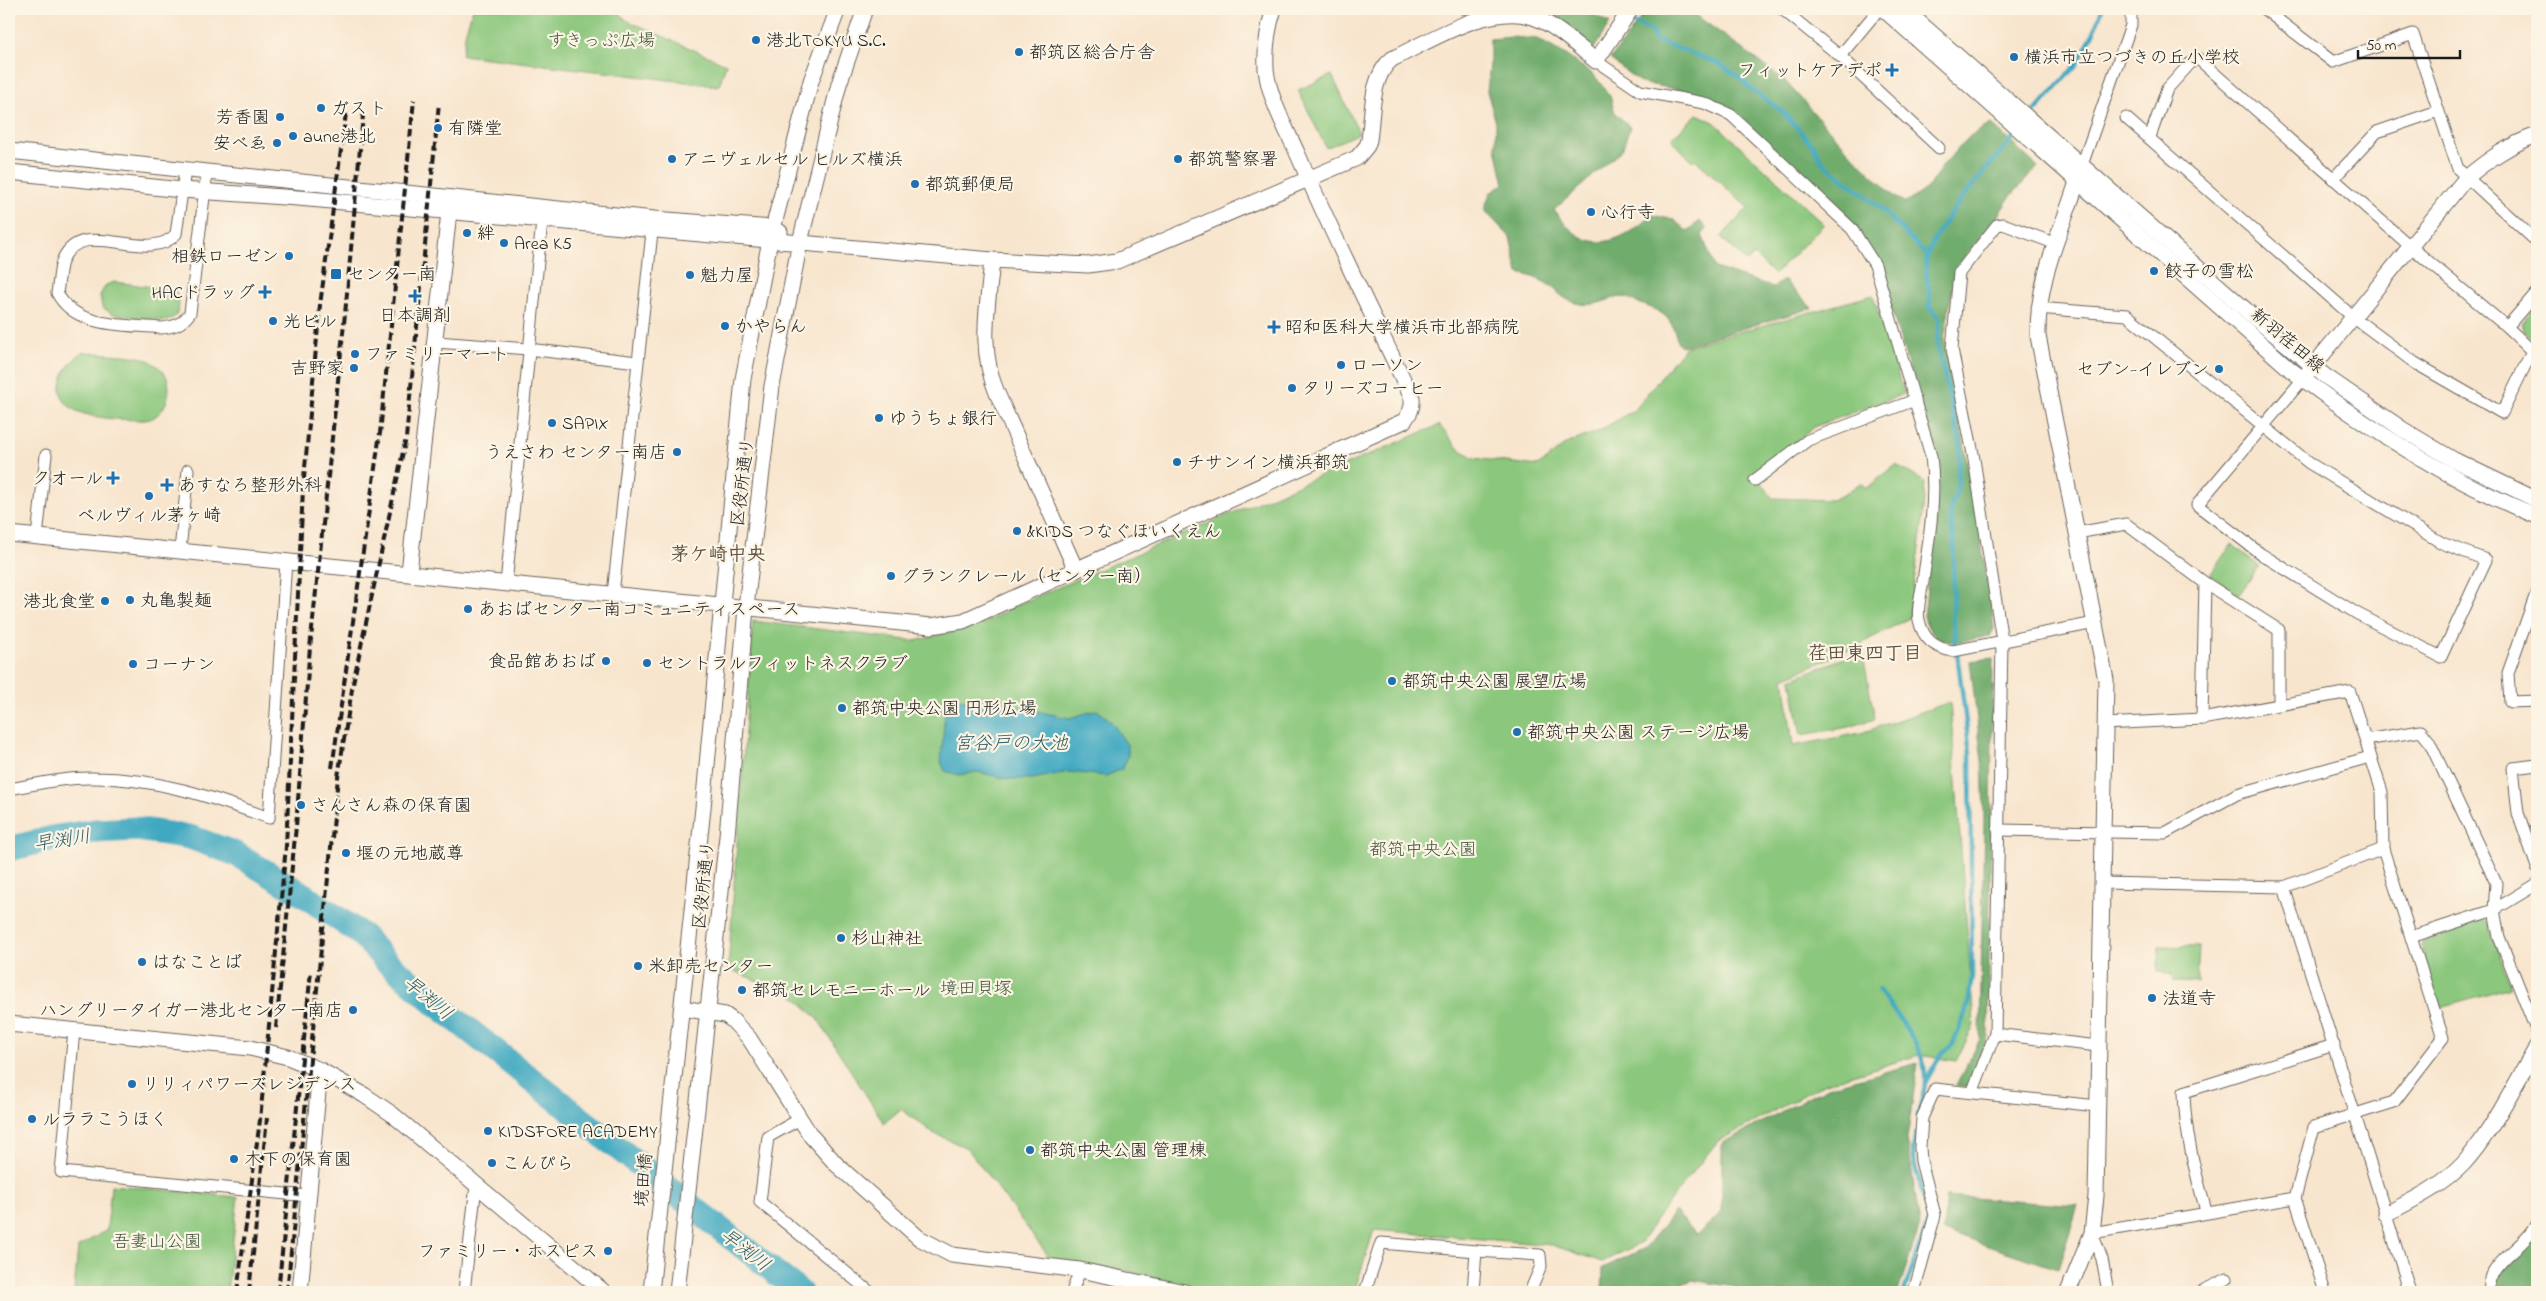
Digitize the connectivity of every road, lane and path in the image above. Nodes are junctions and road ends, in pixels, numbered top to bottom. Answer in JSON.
{"nodes":[{"id":1,"x":838,"y":9,"type":"edge"},
{"id":2,"x":865,"y":9,"type":"edge"},
{"id":3,"x":1274,"y":9,"type":"edge"},
{"id":4,"x":1631,"y":9,"type":"edge"},
{"id":5,"x":1782,"y":9,"type":"edge"},
{"id":6,"x":1879,"y":9,"type":"edge"},
{"id":7,"x":1884,"y":9,"type":"edge"},
{"id":8,"x":1904,"y":9,"type":"edge"},
{"id":9,"x":2130,"y":9,"type":"edge"},
{"id":10,"x":2264,"y":9,"type":"edge"},
{"id":11,"x":1840,"y":56,"type":"junction"},
{"id":12,"x":1596,"y":61,"type":"junction"},
{"id":13,"x":2004,"y":106,"type":"junction"},
{"id":14,"x":2438,"y":111,"type":"junction"},
{"id":15,"x":2126,"y":118,"type":"dead end"},
{"id":16,"x":2537,"y":135,"type":"edge"},
{"id":17,"x":2150,"y":137,"type":"junction"},
{"id":18,"x":2049,"y":145,"type":"junction"},
{"id":19,"x":1939,"y":148,"type":"dead end"},
{"id":20,"x":9,"y":151,"type":"edge"},
{"id":21,"x":2082,"y":165,"type":"junction"},
{"id":22,"x":185,"y":170,"type":"junction"},
{"id":23,"x":9,"y":172,"type":"edge"},
{"id":24,"x":206,"y":172,"type":"junction"},
{"id":25,"x":2466,"y":178,"type":"junction"},
{"id":26,"x":1309,"y":179,"type":"junction"},
{"id":27,"x":2334,"y":179,"type":"junction"},
{"id":28,"x":2078,"y":181,"type":"junction"},
{"id":29,"x":182,"y":190,"type":"junction"},
{"id":30,"x":203,"y":191,"type":"junction"},
{"id":31,"x":450,"y":205,"type":"junction"},
{"id":32,"x":542,"y":221,"type":"junction"},
{"id":33,"x":653,"y":225,"type":"junction"},
{"id":34,"x":771,"y":234,"type":"junction"},
{"id":35,"x":800,"y":242,"type":"junction"},
{"id":36,"x":2537,"y":242,"type":"edge"},
{"id":37,"x":2054,"y":243,"type":"junction"},
{"id":38,"x":2411,"y":247,"type":"junction"},
{"id":39,"x":992,"y":260,"type":"junction"},
{"id":40,"x":2537,"y":292,"type":"edge"},
{"id":41,"x":2038,"y":308,"type":"junction"},
{"id":42,"x":2353,"y":317,"type":"junction"},
{"id":43,"x":2507,"y":327,"type":"junction"},
{"id":44,"x":436,"y":342,"type":"junction"},
{"id":45,"x":528,"y":349,"type":"junction"},
{"id":46,"x":637,"y":362,"type":"junction"},
{"id":47,"x":2313,"y":366,"type":"junction"},
{"id":48,"x":2303,"y":379,"type":"junction"},
{"id":49,"x":1915,"y":400,"type":"junction"},
{"id":50,"x":2262,"y":426,"type":"junction"},
{"id":51,"x":46,"y":455,"type":"dead end"},
{"id":52,"x":188,"y":474,"type":"dead end"},
{"id":53,"x":1755,"y":480,"type":"dead end"},
{"id":54,"x":2537,"y":500,"type":"edge"},
{"id":55,"x":2537,"y":516,"type":"edge"},
{"id":56,"x":2077,"y":533,"type":"junction"},
{"id":57,"x":9,"y":534,"type":"edge"},
{"id":58,"x":37,"y":537,"type":"junction"},
{"id":59,"x":180,"y":551,"type":"junction"},
{"id":60,"x":286,"y":561,"type":"junction"},
{"id":61,"x":1076,"y":570,"type":"junction"},
{"id":62,"x":409,"y":572,"type":"junction"},
{"id":63,"x":2206,"y":583,"type":"junction"},
{"id":64,"x":506,"y":584,"type":"junction"},
{"id":65,"x":2537,"y":591,"type":"edge"},
{"id":66,"x":613,"y":594,"type":"junction"},
{"id":67,"x":721,"y":604,"type":"junction"},
{"id":68,"x":746,"y":607,"type":"junction"},
{"id":69,"x":2095,"y":623,"type":"junction"},
{"id":70,"x":1997,"y":642,"type":"junction"},
{"id":71,"x":2537,"y":701,"type":"edge"},
{"id":72,"x":2279,"y":704,"type":"junction"},
{"id":73,"x":2202,"y":719,"type":"junction"},
{"id":74,"x":2104,"y":724,"type":"junction"},
{"id":75,"x":2365,"y":740,"type":"junction"},
{"id":76,"x":2370,"y":757,"type":"junction"},
{"id":77,"x":2537,"y":765,"type":"edge"},
{"id":78,"x":9,"y":789,"type":"edge"},
{"id":79,"x":1998,"y":830,"type":"junction"},
{"id":80,"x":2102,"y":832,"type":"junction"},
{"id":81,"x":2383,"y":849,"type":"junction"},
{"id":82,"x":2537,"y":867,"type":"edge"},
{"id":83,"x":2103,"y":883,"type":"junction"},
{"id":84,"x":2537,"y":884,"type":"edge"},
{"id":85,"x":2284,"y":887,"type":"junction"},
{"id":86,"x":2494,"y":910,"type":"junction"},
{"id":87,"x":2411,"y":937,"type":"junction"},
{"id":88,"x":682,"y":1008,"type":"junction"},
{"id":89,"x":709,"y":1012,"type":"junction"},
{"id":90,"x":9,"y":1024,"type":"edge"},
{"id":91,"x":74,"y":1030,"type":"junction"},
{"id":92,"x":2537,"y":1032,"type":"edge"},
{"id":93,"x":1995,"y":1034,"type":"junction"},
{"id":94,"x":2334,"y":1045,"type":"junction"},
{"id":95,"x":2098,"y":1046,"type":"junction"},
{"id":96,"x":2537,"y":1047,"type":"edge"},
{"id":97,"x":320,"y":1070,"type":"junction"},
{"id":98,"x":1972,"y":1093,"type":"junction"},
{"id":99,"x":2098,"y":1106,"type":"junction"},
{"id":100,"x":2355,"y":1113,"type":"junction"},
{"id":101,"x":800,"y":1119,"type":"junction"},
{"id":102,"x":666,"y":1138,"type":"joint"},
{"id":103,"x":476,"y":1185,"type":"junction"},
{"id":104,"x":307,"y":1196,"type":"junction"},
{"id":105,"x":2295,"y":1198,"type":"junction"},
{"id":106,"x":2206,"y":1211,"type":"junction"},
{"id":107,"x":2386,"y":1214,"type":"junction"},
{"id":108,"x":2537,"y":1222,"type":"edge"},
{"id":109,"x":2092,"y":1233,"type":"junction"},
{"id":110,"x":1476,"y":1250,"type":"junction"},
{"id":111,"x":1080,"y":1270,"type":"junction"},
{"id":112,"x":2227,"y":1279,"type":"dead end"},
{"id":113,"x":300,"y":1292,"type":"edge"},
{"id":114,"x":464,"y":1292,"type":"edge"},
{"id":115,"x":604,"y":1292,"type":"edge"},
{"id":116,"x":651,"y":1292,"type":"edge"},
{"id":117,"x":677,"y":1292,"type":"edge"},
{"id":118,"x":870,"y":1292,"type":"edge"},
{"id":119,"x":1072,"y":1292,"type":"edge"},
{"id":120,"x":1185,"y":1292,"type":"edge"},
{"id":121,"x":1366,"y":1292,"type":"edge"},
{"id":122,"x":1473,"y":1292,"type":"edge"},
{"id":123,"x":1530,"y":1292,"type":"edge"},
{"id":124,"x":1914,"y":1292,"type":"edge"},
{"id":125,"x":2068,"y":1292,"type":"edge"},
{"id":126,"x":2108,"y":1292,"type":"edge"},
{"id":127,"x":2200,"y":1292,"type":"edge"},
{"id":128,"x":2325,"y":1292,"type":"edge"},
{"id":129,"x":2410,"y":1292,"type":"edge"},
{"id":130,"x":2489,"y":1292,"type":"edge"}],
"edges":[{"from":1,"to":34,"type":"street","name":"区役所通り"},
{"from":2,"to":35,"type":"street","name":"区役所通り"},
{"from":3,"to":26,"type":"street"},
{"from":4,"to":12,"type":"street"},
{"from":5,"to":11,"type":"street"},
{"from":6,"to":11,"type":"street"},
{"from":7,"to":13,"type":"street"},
{"from":8,"to":13,"type":"street"},
{"from":9,"to":21,"type":"street"},
{"from":10,"to":14,"type":"street"},
{"from":11,"to":19,"type":"street"},
{"from":12,"to":26,"type":"street"},
{"from":12,"to":49,"type":"street"},
{"from":13,"to":18,"type":"street"},
{"from":14,"to":25,"type":"street"},
{"from":14,"to":27,"type":"street"},
{"from":15,"to":17,"type":"street"},
{"from":16,"to":25,"type":"street"},
{"from":17,"to":27,"type":"street"},
{"from":17,"to":42,"type":"street"},
{"from":18,"to":21,"type":"street","name":"新羽荏田線"},
{"from":18,"to":28,"type":"street","name":"新羽荏田線"},
{"from":20,"to":22,"type":"street"},
{"from":21,"to":28,"type":"street"},
{"from":21,"to":47,"type":"street","name":"新羽荏田線"},
{"from":22,"to":24,"type":"street"},
{"from":22,"to":29,"type":"street"},
{"from":23,"to":29,"type":"street"},
{"from":24,"to":30,"type":"street"},
{"from":24,"to":31,"type":"street"},
{"from":25,"to":36,"type":"street"},
{"from":25,"to":38,"type":"street"},
{"from":26,"to":39,"type":"street"},
{"from":26,"to":61,"type":"street"},
{"from":27,"to":38,"type":"street"},
{"from":28,"to":37,"type":"street"},
{"from":28,"to":48,"type":"street","name":"新羽荏田線"},
{"from":29,"to":30,"type":"street"},
{"from":29,"to":30,"type":"street"},
{"from":30,"to":31,"type":"street"},
{"from":31,"to":32,"type":"street"},
{"from":31,"to":33,"type":"street"},
{"from":31,"to":44,"type":"street"},
{"from":32,"to":33,"type":"street"},
{"from":32,"to":45,"type":"street"},
{"from":33,"to":34,"type":"street"},
{"from":33,"to":46,"type":"street"},
{"from":34,"to":35,"type":"street"},
{"from":34,"to":67,"type":"street","name":"区役所通り"},
{"from":35,"to":39,"type":"street"},
{"from":35,"to":68,"type":"street","name":"区役所通り"},
{"from":37,"to":41,"type":"street"},
{"from":37,"to":70,"type":"street"},
{"from":38,"to":42,"type":"street"},
{"from":38,"to":43,"type":"street"},
{"from":39,"to":61,"type":"street"},
{"from":40,"to":43,"type":"street"},
{"from":41,"to":50,"type":"street"},
{"from":41,"to":56,"type":"street"},
{"from":42,"to":43,"type":"street"},
{"from":42,"to":47,"type":"street"},
{"from":44,"to":45,"type":"street"},
{"from":44,"to":62,"type":"street"},
{"from":45,"to":46,"type":"street"},
{"from":45,"to":64,"type":"street"},
{"from":46,"to":66,"type":"street"},
{"from":47,"to":48,"type":"street"},
{"from":47,"to":54,"type":"street","name":"新羽荏田線"},
{"from":48,"to":50,"type":"street"},
{"from":48,"to":55,"type":"street","name":"新羽荏田線"},
{"from":49,"to":53,"type":"street"},
{"from":49,"to":70,"type":"street"},
{"from":50,"to":50,"type":"street"},
{"from":51,"to":58,"type":"street"},
{"from":52,"to":59,"type":"street"},
{"from":56,"to":63,"type":"street"},
{"from":56,"to":69,"type":"street"},
{"from":57,"to":58,"type":"street"},
{"from":58,"to":59,"type":"street"},
{"from":59,"to":60,"type":"street"},
{"from":60,"to":62,"type":"street"},
{"from":60,"to":78,"type":"street"},
{"from":61,"to":68,"type":"street"},
{"from":62,"to":64,"type":"street"},
{"from":63,"to":72,"type":"street"},
{"from":63,"to":73,"type":"street"},
{"from":64,"to":66,"type":"street"},
{"from":65,"to":71,"type":"street"},
{"from":66,"to":67,"type":"street"},
{"from":67,"to":68,"type":"street"},
{"from":67,"to":88,"type":"street","name":"区役所通り"},
{"from":68,"to":89,"type":"street","name":"区役所通り"},
{"from":69,"to":70,"type":"street"},
{"from":69,"to":74,"type":"street"},
{"from":70,"to":79,"type":"street"},
{"from":72,"to":73,"type":"street"},
{"from":72,"to":75,"type":"street"},
{"from":73,"to":74,"type":"street"},
{"from":74,"to":80,"type":"street"},
{"from":75,"to":76,"type":"street"},
{"from":75,"to":86,"type":"street"},
{"from":76,"to":80,"type":"street"},
{"from":76,"to":81,"type":"street"},
{"from":77,"to":82,"type":"street"},
{"from":79,"to":80,"type":"street"},
{"from":79,"to":93,"type":"street"},
{"from":80,"to":83,"type":"street"},
{"from":81,"to":85,"type":"street"},
{"from":81,"to":87,"type":"street"},
{"from":83,"to":85,"type":"street"},
{"from":83,"to":95,"type":"street"},
{"from":84,"to":86,"type":"street"},
{"from":85,"to":94,"type":"street"},
{"from":86,"to":87,"type":"street"},
{"from":86,"to":92,"type":"street"},
{"from":87,"to":100,"type":"street"},
{"from":88,"to":89,"type":"street"},
{"from":88,"to":102,"type":"street","name":"区役所通り"},
{"from":89,"to":101,"type":"street"},
{"from":89,"to":117,"type":"street","name":"区役所通り"},
{"from":90,"to":91,"type":"street"},
{"from":91,"to":97,"type":"street"},
{"from":91,"to":104,"type":"street"},
{"from":93,"to":95,"type":"street"},
{"from":93,"to":98,"type":"street"},
{"from":94,"to":100,"type":"street"},
{"from":94,"to":106,"type":"street"},
{"from":95,"to":99,"type":"street"},
{"from":96,"to":107,"type":"street"},
{"from":97,"to":103,"type":"street"},
{"from":97,"to":104,"type":"street"},
{"from":98,"to":99,"type":"street"},
{"from":98,"to":124,"type":"street"},
{"from":99,"to":109,"type":"street"},
{"from":100,"to":105,"type":"street"},
{"from":100,"to":107,"type":"street"},
{"from":101,"to":111,"type":"street"},
{"from":101,"to":118,"type":"street"},
{"from":102,"to":116,"type":"street","name":"境田橋"},
{"from":103,"to":114,"type":"street"},
{"from":103,"to":115,"type":"street"},
{"from":104,"to":113,"type":"street"},
{"from":105,"to":106,"type":"street"},
{"from":105,"to":128,"type":"street"},
{"from":106,"to":109,"type":"street"},
{"from":107,"to":129,"type":"street"},
{"from":108,"to":130,"type":"street"},
{"from":109,"to":125,"type":"street"},
{"from":109,"to":126,"type":"street"},
{"from":110,"to":121,"type":"street"},
{"from":110,"to":122,"type":"street"},
{"from":110,"to":123,"type":"street"},
{"from":111,"to":119,"type":"street"},
{"from":111,"to":120,"type":"street"},
{"from":112,"to":127,"type":"street"}]}
